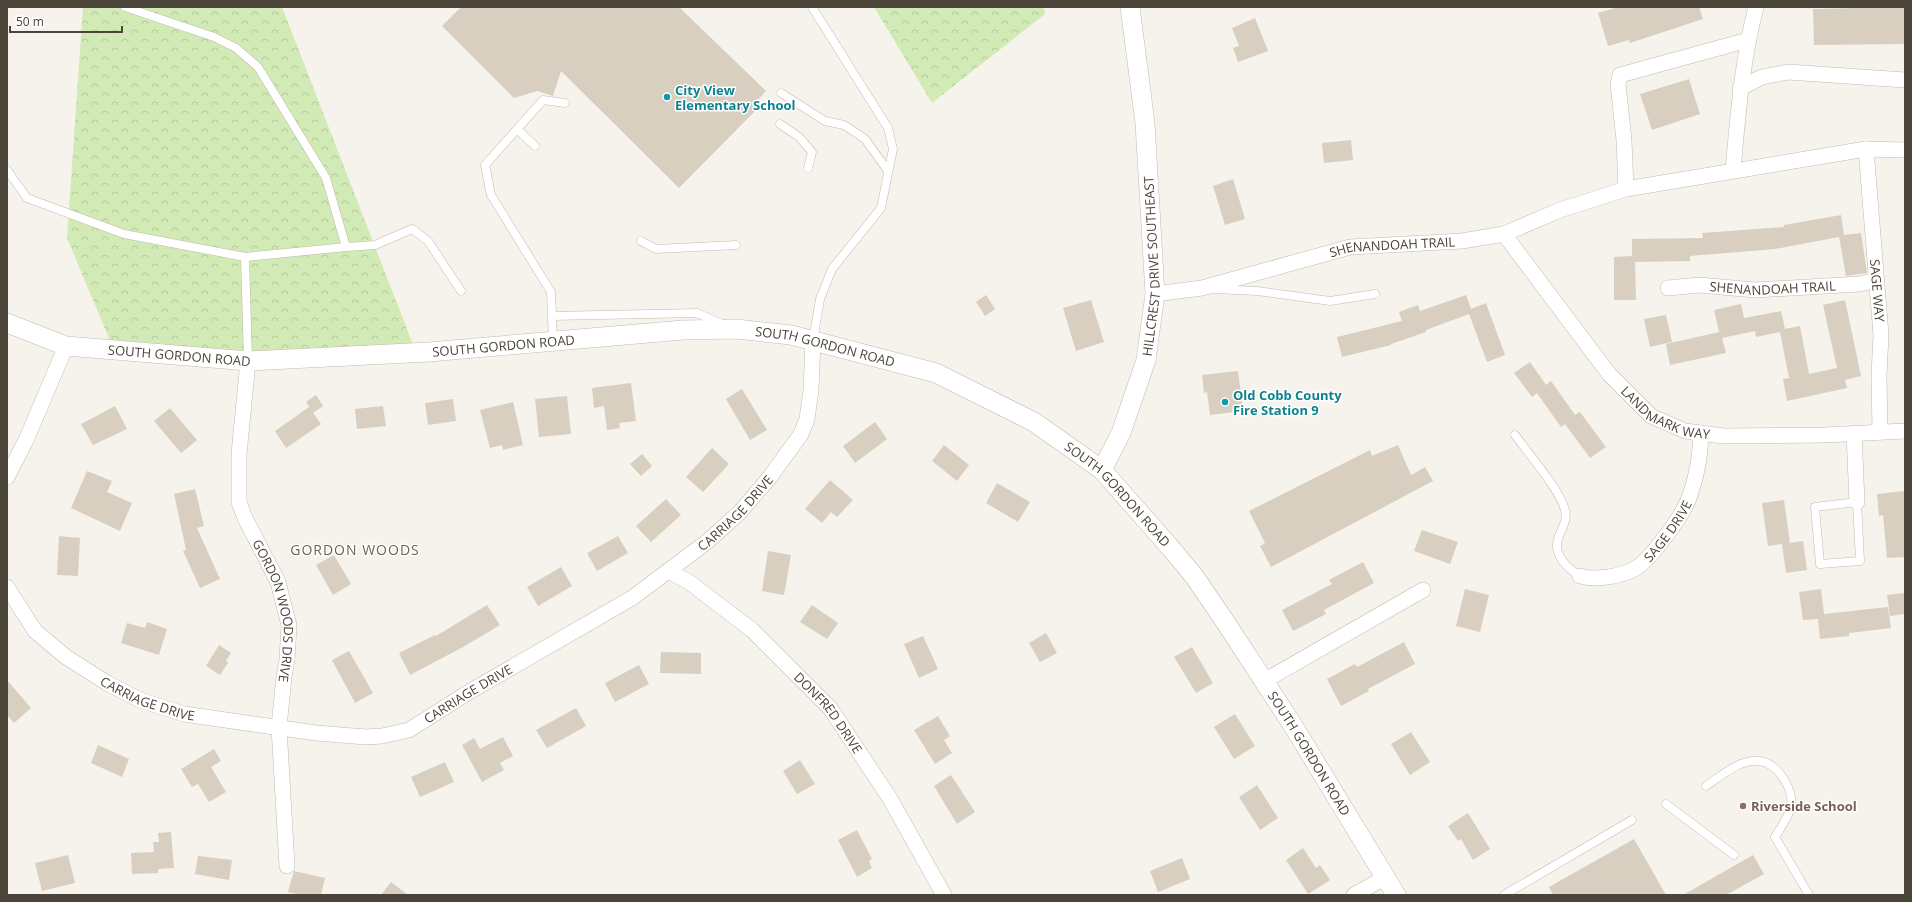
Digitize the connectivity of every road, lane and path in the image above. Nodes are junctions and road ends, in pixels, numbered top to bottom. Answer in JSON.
{"nodes":[{"id":1,"x":125,"y":7,"type":"edge"},
{"id":2,"x":812,"y":7,"type":"edge"},
{"id":3,"x":1130,"y":7,"type":"edge"},
{"id":4,"x":1756,"y":7,"type":"edge"},
{"id":5,"x":1748,"y":40,"type":"junction"},
{"id":6,"x":1905,"y":80,"type":"edge"},
{"id":7,"x":1740,"y":88,"type":"junction"},
{"id":8,"x":781,"y":93,"type":"dead end"},
{"id":9,"x":565,"y":104,"type":"dead end"},
{"id":10,"x":780,"y":124,"type":"dead end"},
{"id":11,"x":517,"y":129,"type":"junction"},
{"id":12,"x":536,"y":146,"type":"dead end"},
{"id":13,"x":1866,"y":149,"type":"junction"},
{"id":14,"x":1905,"y":150,"type":"edge"},
{"id":15,"x":808,"y":168,"type":"dead end"},
{"id":16,"x":7,"y":170,"type":"edge"},
{"id":17,"x":1734,"y":170,"type":"junction"},
{"id":18,"x":888,"y":171,"type":"junction"},
{"id":19,"x":1626,"y":189,"type":"junction"},
{"id":20,"x":1504,"y":234,"type":"junction"},
{"id":21,"x":641,"y":241,"type":"dead end"},
{"id":22,"x":736,"y":245,"type":"dead end"},
{"id":23,"x":346,"y":247,"type":"junction"},
{"id":24,"x":245,"y":257,"type":"junction"},
{"id":25,"x":1876,"y":280,"type":"junction"},
{"id":26,"x":1202,"y":288,"type":"junction"},
{"id":27,"x":1668,"y":288,"type":"dead end"},
{"id":28,"x":460,"y":291,"type":"dead end"},
{"id":29,"x":1155,"y":294,"type":"junction"},
{"id":30,"x":1375,"y":294,"type":"dead end"},
{"id":31,"x":552,"y":316,"type":"junction"},
{"id":32,"x":7,"y":323,"type":"edge"},
{"id":33,"x":736,"y":330,"type":"junction"},
{"id":34,"x":554,"y":341,"type":"junction"},
{"id":35,"x":813,"y":341,"type":"junction"},
{"id":36,"x":66,"y":346,"type":"junction"},
{"id":37,"x":248,"y":361,"type":"junction"},
{"id":38,"x":1880,"y":432,"type":"junction"},
{"id":39,"x":1905,"y":432,"type":"edge"},
{"id":40,"x":1701,"y":433,"type":"junction"},
{"id":41,"x":1854,"y":434,"type":"junction"},
{"id":42,"x":1515,"y":435,"type":"dead end"},
{"id":43,"x":1102,"y":470,"type":"junction"},
{"id":44,"x":7,"y":477,"type":"edge"},
{"id":45,"x":1857,"y":502,"type":"junction"},
{"id":46,"x":668,"y":571,"type":"junction"},
{"id":47,"x":1580,"y":576,"type":"joint"},
{"id":48,"x":7,"y":587,"type":"edge"},
{"id":49,"x":1423,"y":590,"type":"dead end"},
{"id":50,"x":1264,"y":681,"type":"junction"},
{"id":51,"x":279,"y":727,"type":"junction"},
{"id":52,"x":1706,"y":786,"type":"dead end"},
{"id":53,"x":1666,"y":804,"type":"dead end"},
{"id":54,"x":1632,"y":820,"type":"dead end"},
{"id":55,"x":1734,"y":855,"type":"dead end"},
{"id":56,"x":288,"y":866,"type":"dead end"},
{"id":57,"x":1384,"y":878,"type":"junction"},
{"id":58,"x":944,"y":895,"type":"edge"},
{"id":59,"x":1354,"y":895,"type":"edge"},
{"id":60,"x":1396,"y":895,"type":"edge"},
{"id":61,"x":1504,"y":895,"type":"edge"},
{"id":62,"x":1809,"y":895,"type":"edge"}],
"edges":[{"from":1,"to":23,"type":"lane"},
{"from":2,"to":18,"type":"lane"},
{"from":3,"to":29,"type":"street","name":"HILLCREST DRIVE SOUTHEAST"},
{"from":4,"to":5,"type":"street"},
{"from":5,"to":7,"type":"street"},
{"from":5,"to":19,"type":"street"},
{"from":6,"to":7,"type":"street"},
{"from":7,"to":17,"type":"street"},
{"from":8,"to":18,"type":"lane"},
{"from":9,"to":11,"type":"lane"},
{"from":10,"to":15,"type":"lane"},
{"from":11,"to":12,"type":"lane"},
{"from":11,"to":31,"type":"lane"},
{"from":13,"to":14,"type":"street","name":"SHENANDOAH TRAIL"},
{"from":13,"to":17,"type":"street","name":"SHENANDOAH TRAIL"},
{"from":13,"to":25,"type":"street","name":"SAGE WAY"},
{"from":16,"to":24,"type":"lane"},
{"from":17,"to":19,"type":"street","name":"SHENANDOAH TRAIL"},
{"from":18,"to":35,"type":"lane"},
{"from":19,"to":20,"type":"street","name":"SHENANDOAH TRAIL"},
{"from":20,"to":26,"type":"street","name":"SHENANDOAH TRAIL"},
{"from":20,"to":40,"type":"street","name":"LANDMARK WAY"},
{"from":21,"to":22,"type":"lane"},
{"from":23,"to":24,"type":"lane"},
{"from":23,"to":28,"type":"lane"},
{"from":24,"to":37,"type":"lane"},
{"from":25,"to":27,"type":"street","name":"SHENANDOAH TRAIL"},
{"from":25,"to":38,"type":"street","name":"SAGE WAY"},
{"from":26,"to":29,"type":"street","name":"SHENANDOAH TRAIL"},
{"from":26,"to":30,"type":"lane"},
{"from":29,"to":43,"type":"street","name":"HILLCREST DRIVE SOUTHEAST"},
{"from":31,"to":33,"type":"lane"},
{"from":31,"to":34,"type":"lane"},
{"from":32,"to":36,"type":"street","name":"SOUTH GORDON ROAD"},
{"from":33,"to":34,"type":"street","name":"SOUTH GORDON ROAD"},
{"from":33,"to":35,"type":"street","name":"SOUTH GORDON ROAD"},
{"from":34,"to":37,"type":"street","name":"SOUTH GORDON ROAD"},
{"from":35,"to":43,"type":"street","name":"SOUTH GORDON ROAD"},
{"from":35,"to":46,"type":"street","name":"CARRIAGE DRIVE"},
{"from":36,"to":37,"type":"street","name":"SOUTH GORDON ROAD"},
{"from":36,"to":44,"type":"street"},
{"from":37,"to":51,"type":"street","name":"GORDON WOODS DRIVE"},
{"from":38,"to":39,"type":"street","name":"LANDMARK WAY"},
{"from":38,"to":41,"type":"street","name":"LANDMARK WAY"},
{"from":40,"to":41,"type":"street","name":"LANDMARK WAY"},
{"from":40,"to":47,"type":"street","name":"SAGE DRIVE"},
{"from":41,"to":45,"type":"street"},
{"from":42,"to":47,"type":"lane"},
{"from":43,"to":50,"type":"street","name":"SOUTH GORDON ROAD"},
{"from":45,"to":45,"type":"lane"},
{"from":46,"to":51,"type":"street","name":"CARRIAGE DRIVE"},
{"from":46,"to":58,"type":"street","name":"DONFRED DRIVE"},
{"from":48,"to":51,"type":"street","name":"CARRIAGE DRIVE"},
{"from":49,"to":50,"type":"street"},
{"from":50,"to":57,"type":"street","name":"SOUTH GORDON ROAD"},
{"from":51,"to":56,"type":"street","name":"GORDON WOODS DRIVE"},
{"from":52,"to":62,"type":"lane"},
{"from":53,"to":55,"type":"lane"},
{"from":54,"to":61,"type":"lane"},
{"from":57,"to":59,"type":"street"},
{"from":57,"to":60,"type":"street","name":"SOUTH GORDON ROAD"}]}
